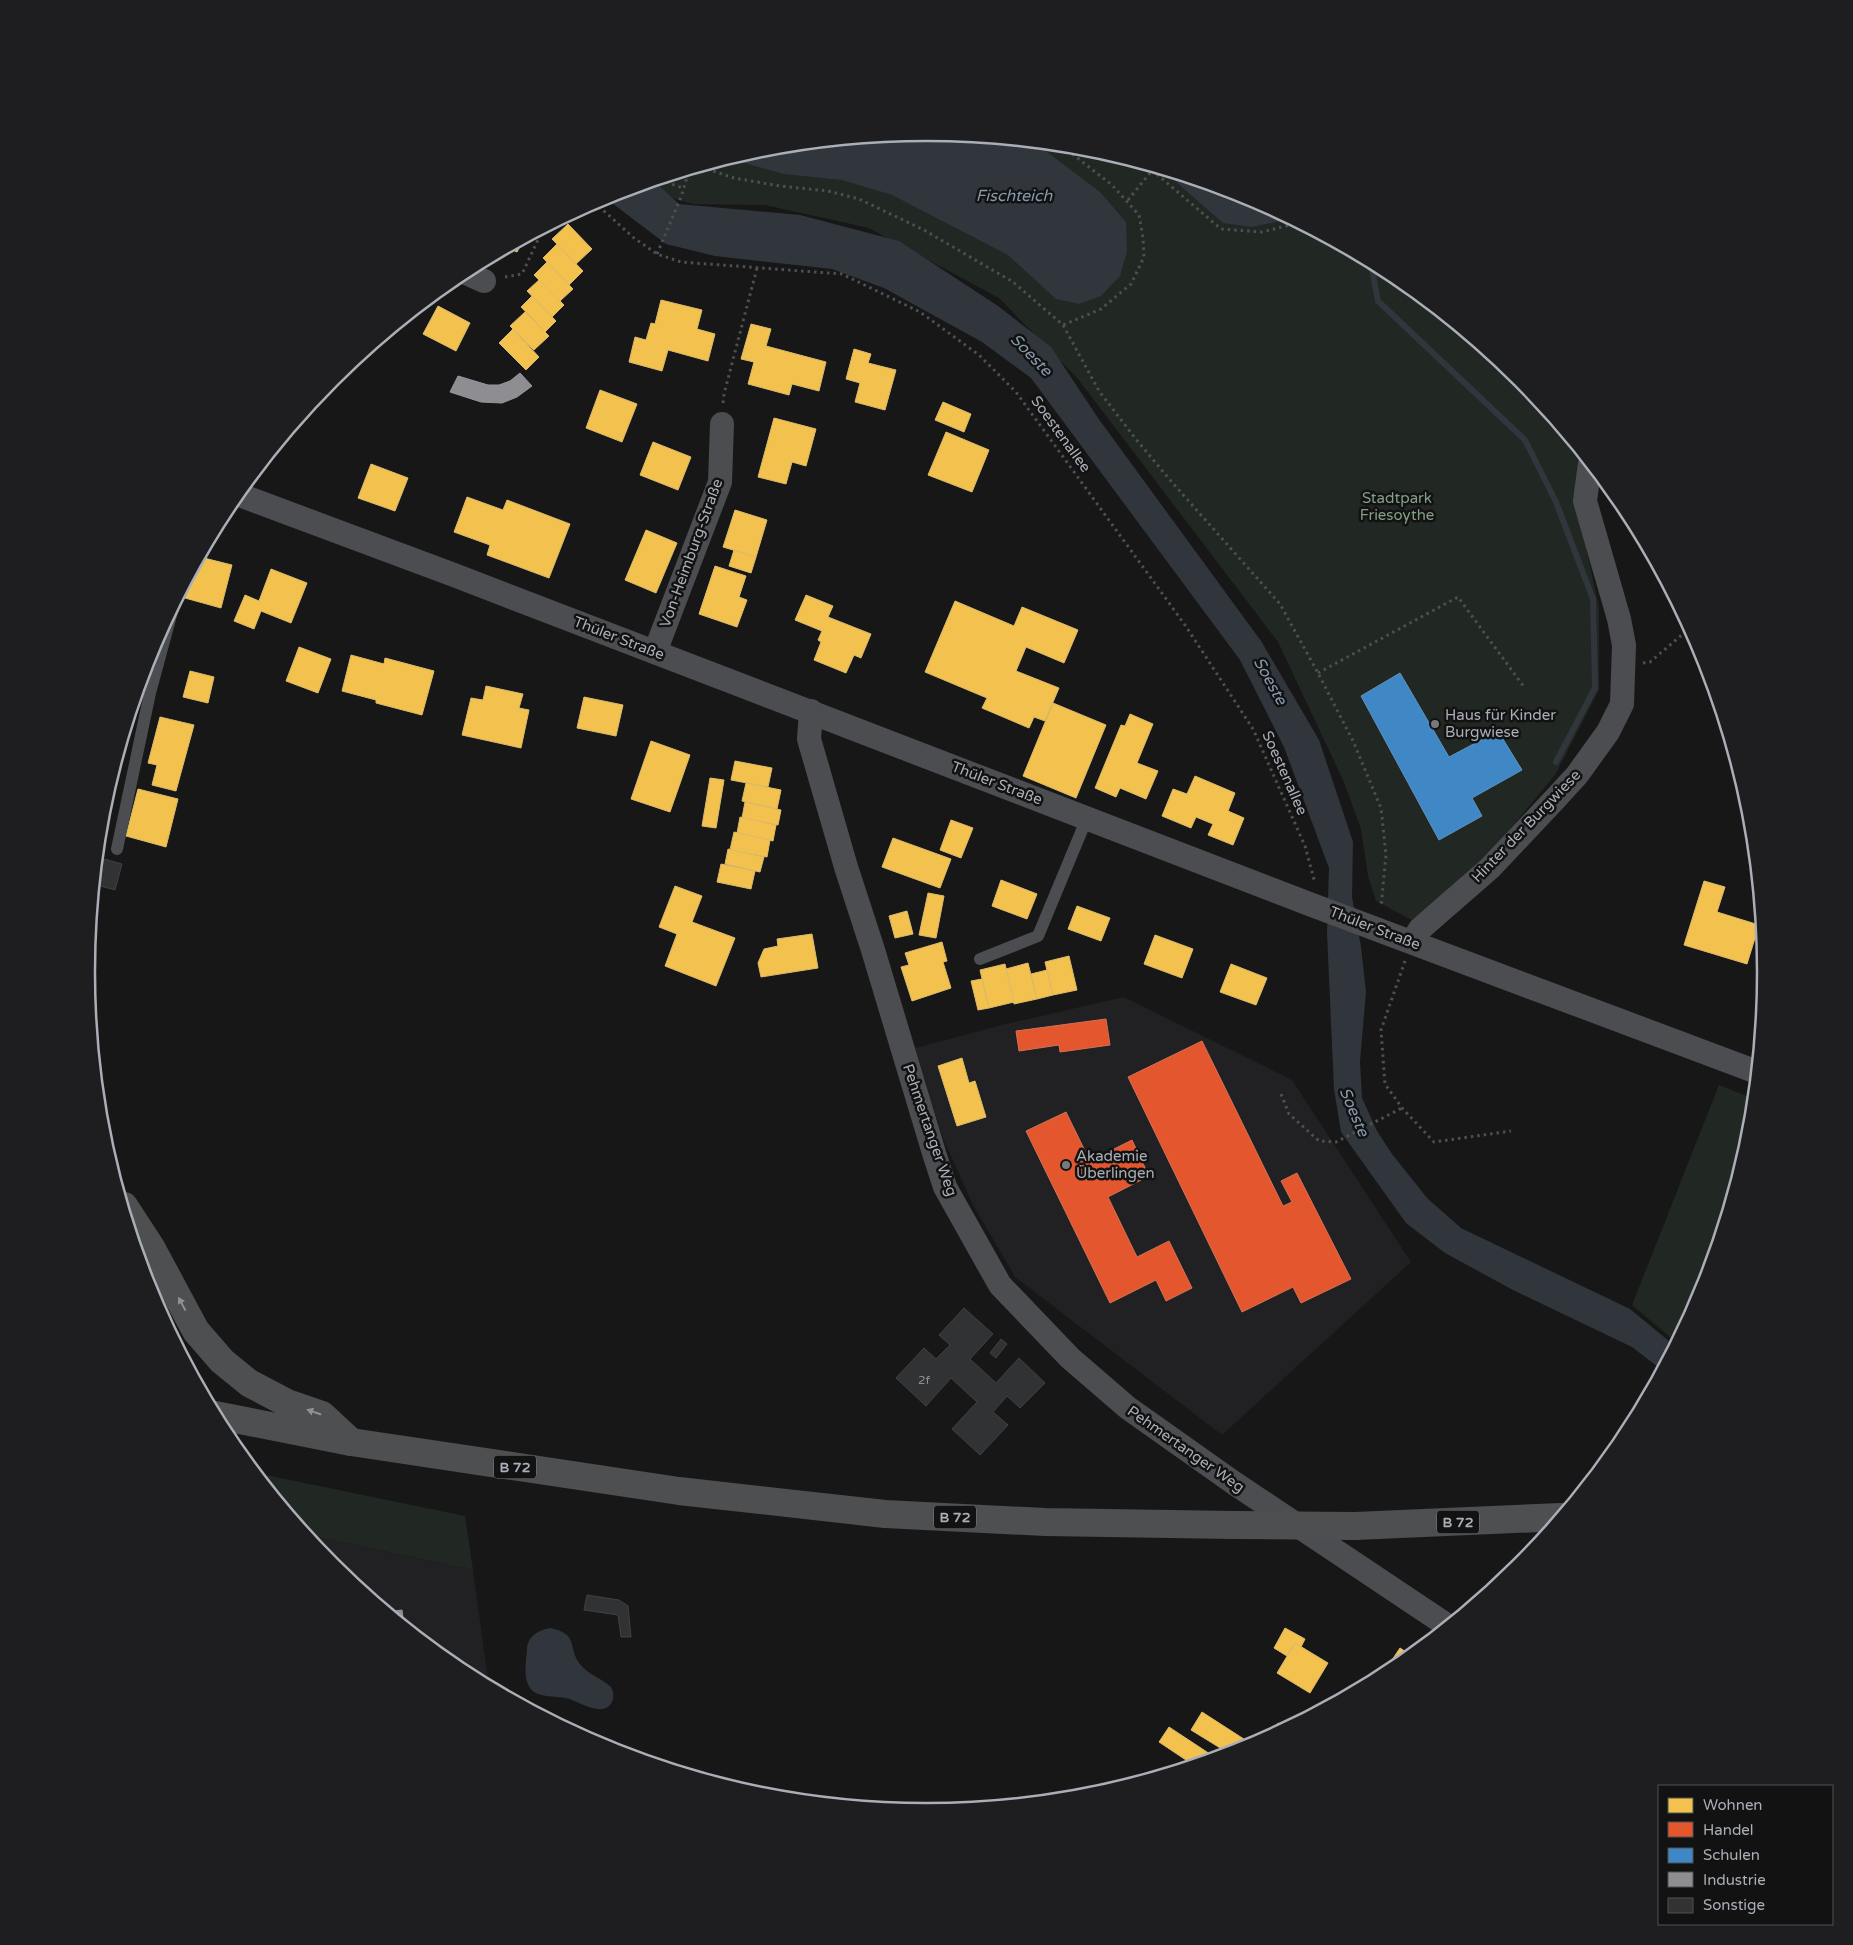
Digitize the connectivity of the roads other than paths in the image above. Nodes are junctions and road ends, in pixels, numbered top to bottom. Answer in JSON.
{"nodes":[{"id":1,"x":722,"y":424,"type":"road end"},
{"id":2,"x":1589,"y":470,"type":"edge"},
{"id":3,"x":245,"y":497,"type":"edge"},
{"id":4,"x":164,"y":641,"type":"edge"},
{"id":5,"x":655,"y":652,"type":"junction"},
{"id":6,"x":811,"y":712,"type":"junction"},
{"id":7,"x":1087,"y":818,"type":"junction"},
{"id":8,"x":117,"y":849,"type":"dead end"},
{"id":9,"x":1412,"y":942,"type":"junction"},
{"id":10,"x":980,"y":959,"type":"dead end"},
{"id":11,"x":1752,"y":1070,"type":"edge"},
{"id":12,"x":133,"y":1219,"type":"edge"},
{"id":13,"x":224,"y":1417,"type":"edge"},
{"id":14,"x":351,"y":1442,"type":"junction"},
{"id":15,"x":1555,"y":1517,"type":"edge"},
{"id":16,"x":1444,"y":1623,"type":"edge"}],
"edges":[{"from":1,"to":5,"type":"street","name":"Von-Heimburg-Straße"},
{"from":2,"to":9,"type":"street","name":"Hinter der Burgwiese"},
{"from":3,"to":5,"type":"street","name":"Thüler Straße"},
{"from":4,"to":8,"type":"lane"},
{"from":5,"to":6,"type":"street","name":"Thüler Straße"},
{"from":6,"to":7,"type":"street","name":"Thüler Straße"},
{"from":6,"to":16,"type":"street","name":"Pehmertanger Weg"},
{"from":7,"to":9,"type":"street","name":"Thüler Straße"},
{"from":7,"to":10,"type":"lane"},
{"from":9,"to":11,"type":"street","name":"Thüler Straße"},
{"from":14,"to":12,"type":"highway","one_way":true},
{"from":13,"to":14,"type":"highway","number":"B 72"},
{"from":14,"to":15,"type":"highway","number":"B 72","bridge":true}]}
